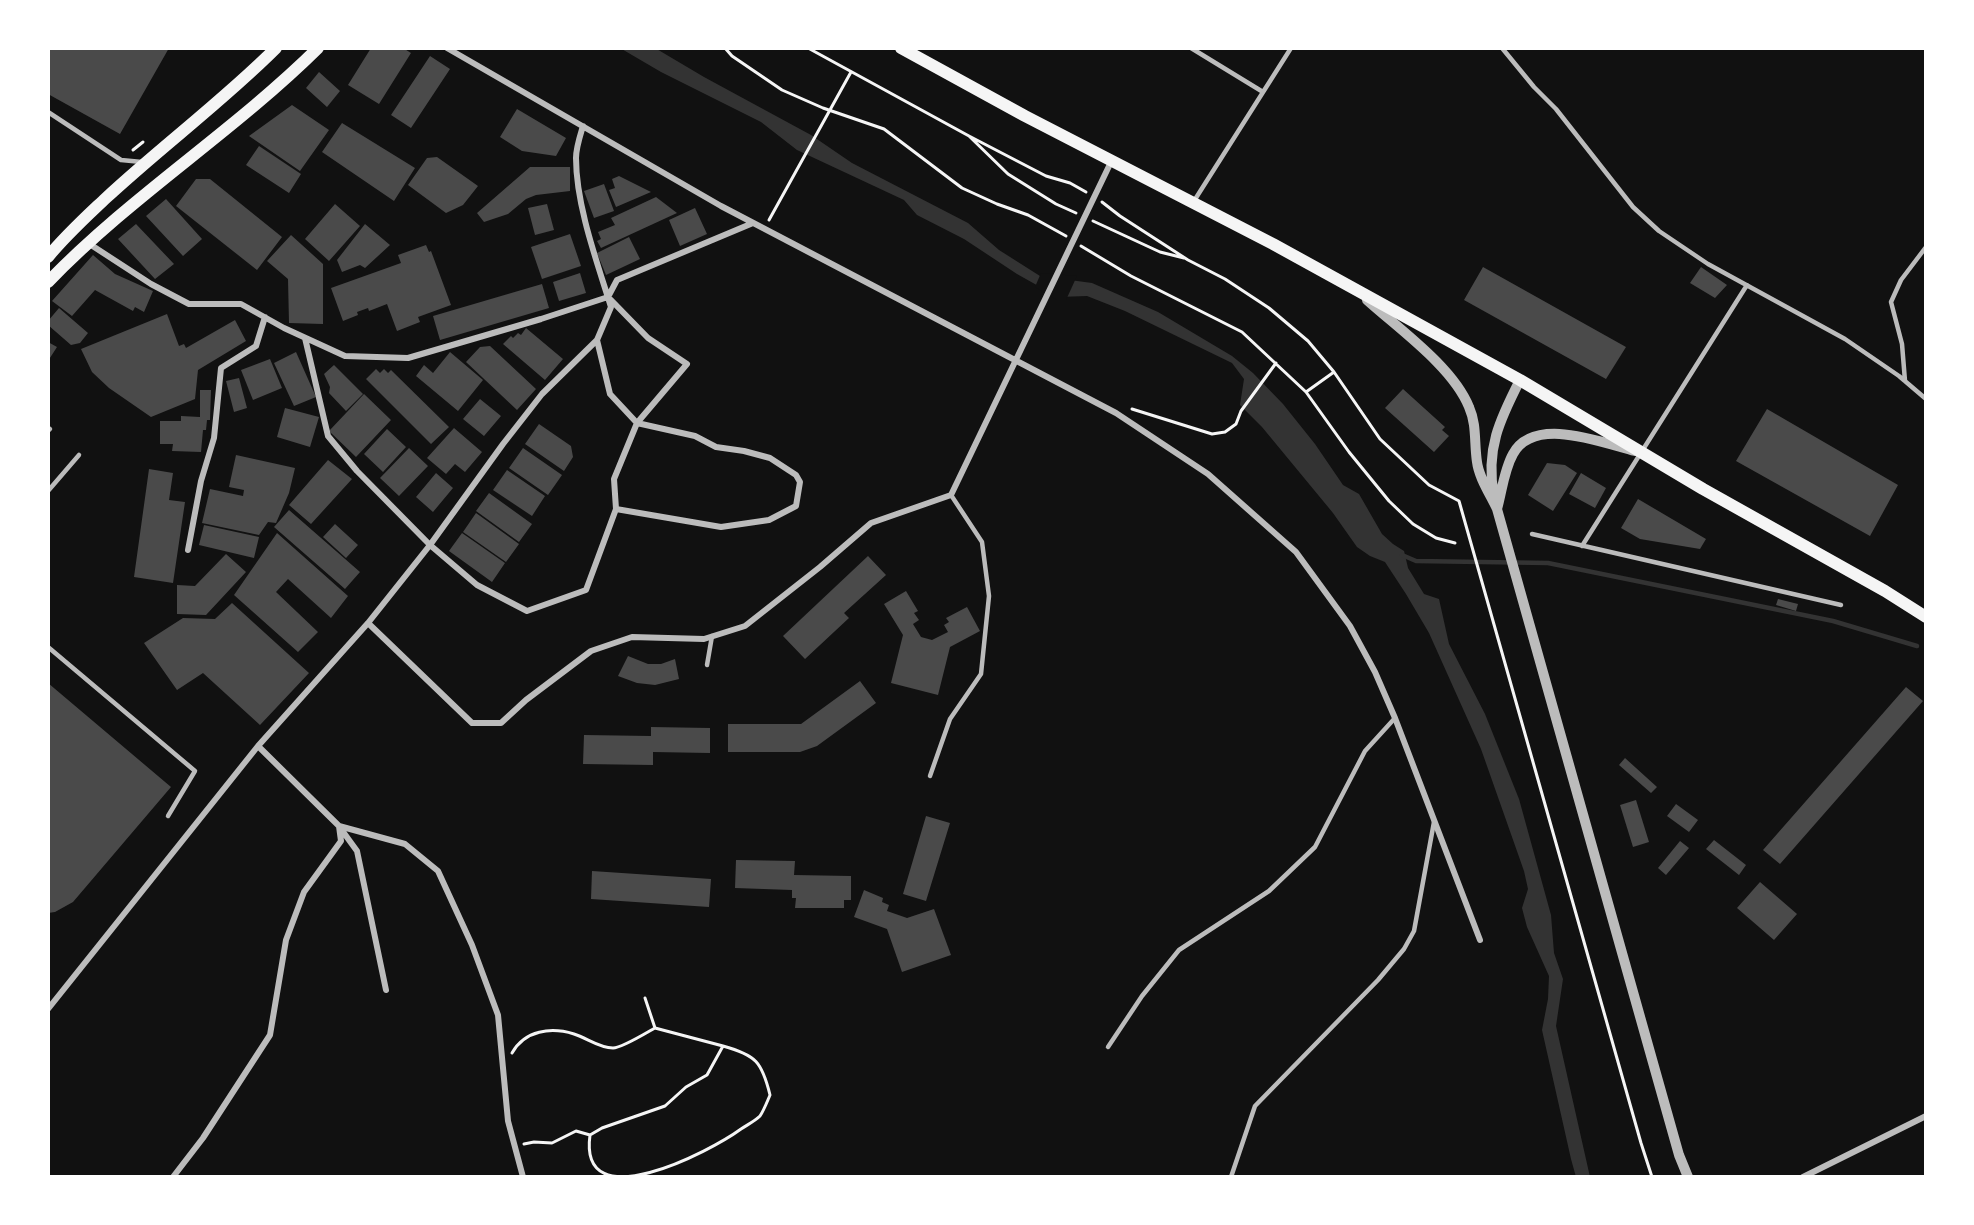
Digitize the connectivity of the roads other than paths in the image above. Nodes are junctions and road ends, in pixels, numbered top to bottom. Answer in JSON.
{"nodes":[{"id":1,"x":276,"y":48,"type":"edge"},
{"id":2,"x":318,"y":48,"type":"edge"},
{"id":3,"x":447,"y":48,"type":"edge"},
{"id":4,"x":901,"y":48,"type":"edge"},
{"id":5,"x":1191,"y":48,"type":"edge"},
{"id":6,"x":1291,"y":48,"type":"edge"},
{"id":7,"x":1502,"y":48,"type":"edge"},
{"id":8,"x":1263,"y":92,"type":"junction"},
{"id":9,"x":48,"y":112,"type":"edge"},
{"id":10,"x":583,"y":126,"type":"junction"},
{"id":11,"x":145,"y":162,"type":"junction"},
{"id":12,"x":1112,"y":162,"type":"junction"},
{"id":13,"x":1193,"y":202,"type":"junction"},
{"id":14,"x":753,"y":223,"type":"junction"},
{"id":15,"x":88,"y":243,"type":"junction"},
{"id":16,"x":1926,"y":247,"type":"edge"},
{"id":17,"x":48,"y":257,"type":"edge"},
{"id":18,"x":48,"y":282,"type":"edge"},
{"id":19,"x":1747,"y":285,"type":"junction"},
{"id":20,"x":1356,"y":290,"type":"junction"},
{"id":21,"x":608,"y":297,"type":"junction"},
{"id":22,"x":265,"y":317,"type":"junction"},
{"id":23,"x":305,"y":338,"type":"junction"},
{"id":24,"x":597,"y":340,"type":"junction"},
{"id":25,"x":1016,"y":361,"type":"junction"},
{"id":26,"x":1520,"y":380,"type":"junction"},
{"id":27,"x":1905,"y":381,"type":"junction"},
{"id":28,"x":1926,"y":399,"type":"edge"},
{"id":29,"x":637,"y":423,"type":"junction"},
{"id":30,"x":1641,"y":453,"type":"junction"},
{"id":31,"x":79,"y":454,"type":"dead end"},
{"id":32,"x":48,"y":491,"type":"edge"},
{"id":33,"x":951,"y":495,"type":"junction"},
{"id":34,"x":1497,"y":509,"type":"junction"},
{"id":35,"x":616,"y":510,"type":"junction"},
{"id":36,"x":1532,"y":534,"type":"dead end"},
{"id":37,"x":430,"y":545,"type":"junction"},
{"id":38,"x":1582,"y":546,"type":"junction"},
{"id":39,"x":188,"y":550,"type":"dead end"},
{"id":40,"x":1841,"y":605,"type":"dead end"},
{"id":41,"x":1926,"y":616,"type":"edge"},
{"id":42,"x":368,"y":623,"type":"junction"},
{"id":43,"x":712,"y":636,"type":"junction"},
{"id":44,"x":48,"y":647,"type":"edge"},
{"id":45,"x":707,"y":665,"type":"dead end"},
{"id":46,"x":1395,"y":718,"type":"junction"},
{"id":47,"x":258,"y":746,"type":"junction"},
{"id":48,"x":930,"y":776,"type":"dead end"},
{"id":49,"x":168,"y":816,"type":"dead end"},
{"id":50,"x":1434,"y":822,"type":"junction"},
{"id":51,"x":339,"y":826,"type":"junction"},
{"id":52,"x":1480,"y":940,"type":"dead end"},
{"id":53,"x":386,"y":990,"type":"dead end"},
{"id":54,"x":48,"y":1009,"type":"edge"},
{"id":55,"x":1108,"y":1047,"type":"dead end"},
{"id":56,"x":1926,"y":1116,"type":"edge"},
{"id":57,"x":173,"y":1177,"type":"edge"},
{"id":58,"x":524,"y":1177,"type":"edge"},
{"id":59,"x":1231,"y":1177,"type":"edge"},
{"id":60,"x":1688,"y":1177,"type":"edge"},
{"id":61,"x":1803,"y":1177,"type":"edge"}],
"edges":[{"from":1,"to":11,"type":"main road"},
{"from":2,"to":15,"type":"main road"},
{"from":3,"to":10,"type":"street"},
{"from":4,"to":12,"type":"main road"},
{"from":5,"to":8,"type":"lane"},
{"from":6,"to":8,"type":"lane"},
{"from":7,"to":19,"type":"lane"},
{"from":8,"to":13,"type":"lane"},
{"from":9,"to":11,"type":"lane"},
{"from":10,"to":14,"type":"street"},
{"from":10,"to":21,"type":"street"},
{"from":11,"to":17,"type":"main road"},
{"from":12,"to":13,"type":"main road"},
{"from":12,"to":25,"type":"street"},
{"from":13,"to":20,"type":"main road"},
{"from":14,"to":21,"type":"street"},
{"from":14,"to":25,"type":"street"},
{"from":15,"to":18,"type":"main road"},
{"from":15,"to":22,"type":"street"},
{"from":16,"to":27,"type":"lane"},
{"from":19,"to":27,"type":"lane"},
{"from":19,"to":30,"type":"lane"},
{"from":20,"to":26,"type":"main road"},
{"from":20,"to":34,"type":"street"},
{"from":21,"to":23,"type":"street"},
{"from":21,"to":24,"type":"street"},
{"from":21,"to":29,"type":"street"},
{"from":22,"to":23,"type":"street"},
{"from":22,"to":39,"type":"street"},
{"from":23,"to":37,"type":"street"},
{"from":24,"to":29,"type":"street"},
{"from":24,"to":37,"type":"street"},
{"from":25,"to":33,"type":"street"},
{"from":25,"to":46,"type":"street"},
{"from":26,"to":30,"type":"main road"},
{"from":26,"to":34,"type":"street"},
{"from":27,"to":28,"type":"lane"},
{"from":29,"to":35,"type":"street"},
{"from":29,"to":35,"type":"street"},
{"from":30,"to":34,"type":"street"},
{"from":30,"to":38,"type":"lane"},
{"from":30,"to":41,"type":"main road"},
{"from":31,"to":32,"type":"lane"},
{"from":33,"to":43,"type":"street"},
{"from":33,"to":48,"type":"lane"},
{"from":34,"to":60,"type":"street"},
{"from":35,"to":37,"type":"street"},
{"from":36,"to":38,"type":"lane"},
{"from":37,"to":42,"type":"street"},
{"from":38,"to":40,"type":"lane"},
{"from":42,"to":43,"type":"street"},
{"from":42,"to":47,"type":"street"},
{"from":43,"to":45,"type":"lane"},
{"from":44,"to":49,"type":"lane"},
{"from":46,"to":50,"type":"street"},
{"from":46,"to":55,"type":"lane"},
{"from":47,"to":51,"type":"street"},
{"from":47,"to":54,"type":"street"},
{"from":50,"to":52,"type":"street"},
{"from":50,"to":59,"type":"lane"},
{"from":51,"to":53,"type":"street"},
{"from":51,"to":57,"type":"street"},
{"from":51,"to":58,"type":"street"},
{"from":56,"to":61,"type":"street"}]}
